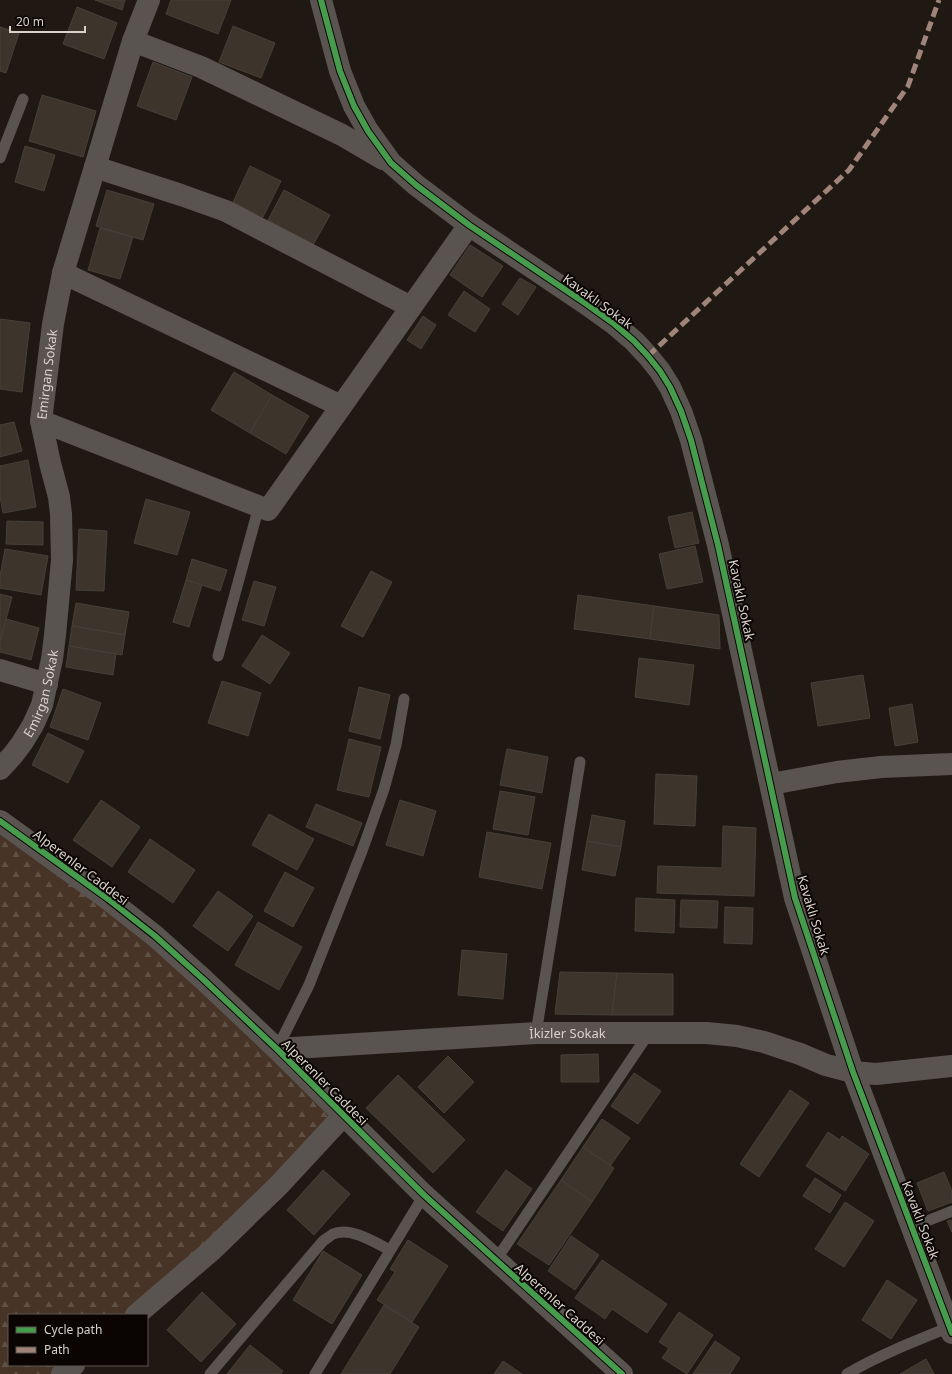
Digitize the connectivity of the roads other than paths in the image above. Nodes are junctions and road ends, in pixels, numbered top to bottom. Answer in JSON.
{"nodes":[{"id":1,"x":149,"y":0,"type":"edge"},
{"id":2,"x":321,"y":0,"type":"edge"},
{"id":3,"x":133,"y":41,"type":"junction"},
{"id":4,"x":23,"y":99,"type":"dead end"},
{"id":5,"x":0,"y":158,"type":"edge"},
{"id":6,"x":391,"y":163,"type":"junction"},
{"id":7,"x":95,"y":168,"type":"junction"},
{"id":8,"x":469,"y":225,"type":"junction"},
{"id":9,"x":63,"y":273,"type":"junction"},
{"id":10,"x":411,"y":307,"type":"junction"},
{"id":11,"x":341,"y":406,"type":"junction"},
{"id":12,"x":41,"y":421,"type":"junction"},
{"id":13,"x":259,"y":506,"type":"junction"},
{"id":14,"x":218,"y":656,"type":"dead end"},
{"id":15,"x":0,"y":670,"type":"edge"},
{"id":16,"x":47,"y":684,"type":"junction"},
{"id":17,"x":404,"y":699,"type":"dead end"},
{"id":18,"x":580,"y":762,"type":"dead end"},
{"id":19,"x":952,"y":764,"type":"edge"},
{"id":20,"x":0,"y":769,"type":"edge"},
{"id":21,"x":771,"y":784,"type":"junction"},
{"id":22,"x":0,"y":821,"type":"edge"},
{"id":23,"x":650,"y":1032,"type":"junction"},
{"id":24,"x":536,"y":1033,"type":"junction"},
{"id":25,"x":277,"y":1049,"type":"junction"},
{"id":26,"x":952,"y":1066,"type":"edge"},
{"id":27,"x":853,"y":1072,"type":"junction"},
{"id":28,"x":343,"y":1116,"type":"junction"},
{"id":29,"x":424,"y":1195,"type":"junction"},
{"id":30,"x":952,"y":1211,"type":"edge"},
{"id":31,"x":912,"y":1227,"type":"junction"},
{"id":32,"x":390,"y":1250,"type":"junction"},
{"id":33,"x":496,"y":1260,"type":"junction"},
{"id":34,"x":137,"y":1314,"type":"edge"},
{"id":35,"x":951,"y":1330,"type":"edge"},
{"id":36,"x":73,"y":1366,"type":"edge"},
{"id":37,"x":62,"y":1374,"type":"edge"},
{"id":38,"x":210,"y":1374,"type":"edge"},
{"id":39,"x":315,"y":1374,"type":"edge"},
{"id":40,"x":622,"y":1374,"type":"edge"},
{"id":41,"x":847,"y":1374,"type":"edge"}],
"edges":[{"from":1,"to":3,"type":"street","name":"Emirgan Sokak"},
{"from":2,"to":6,"type":"street","name":"Kavaklı Sokak"},
{"from":3,"to":6,"type":"street"},
{"from":3,"to":7,"type":"street","name":"Emirgan Sokak"},
{"from":4,"to":5,"type":"lane"},
{"from":6,"to":8,"type":"street","name":"Kavaklı Sokak"},
{"from":7,"to":9,"type":"street","name":"Emirgan Sokak"},
{"from":7,"to":10,"type":"street"},
{"from":8,"to":10,"type":"street"},
{"from":8,"to":21,"type":"street","name":"Kavaklı Sokak"},
{"from":9,"to":11,"type":"street"},
{"from":9,"to":12,"type":"street","name":"Emirgan Sokak"},
{"from":10,"to":11,"type":"street"},
{"from":11,"to":13,"type":"street"},
{"from":12,"to":13,"type":"street"},
{"from":12,"to":16,"type":"street","name":"Emirgan Sokak"},
{"from":13,"to":14,"type":"lane"},
{"from":15,"to":16,"type":"street"},
{"from":16,"to":20,"type":"street","name":"Emirgan Sokak"},
{"from":17,"to":25,"type":"lane"},
{"from":18,"to":24,"type":"lane"},
{"from":19,"to":21,"type":"street"},
{"from":21,"to":27,"type":"street","name":"Kavaklı Sokak"},
{"from":22,"to":25,"type":"street","name":"Alperenler Caddesi"},
{"from":23,"to":24,"type":"street","name":"İkizler Sokak"},
{"from":23,"to":27,"type":"street","name":"İkizler Sokak"},
{"from":23,"to":33,"type":"lane"},
{"from":24,"to":25,"type":"street","name":"İkizler Sokak"},
{"from":25,"to":28,"type":"street","name":"Alperenler Caddesi"},
{"from":26,"to":27,"type":"street","name":"İkizler Sokak"},
{"from":27,"to":31,"type":"street","name":"Kavaklı Sokak"},
{"from":28,"to":29,"type":"street","name":"Alperenler Caddesi"},
{"from":28,"to":34,"type":"street"},
{"from":29,"to":32,"type":"lane"},
{"from":29,"to":33,"type":"street","name":"Alperenler Caddesi"},
{"from":30,"to":31,"type":"lane"},
{"from":31,"to":35,"type":"street","name":"Kavaklı Sokak"},
{"from":32,"to":38,"type":"lane"},
{"from":32,"to":39,"type":"lane"},
{"from":33,"to":40,"type":"street","name":"Alperenler Caddesi"},
{"from":35,"to":41,"type":"lane"},
{"from":36,"to":37,"type":"street"}]}
